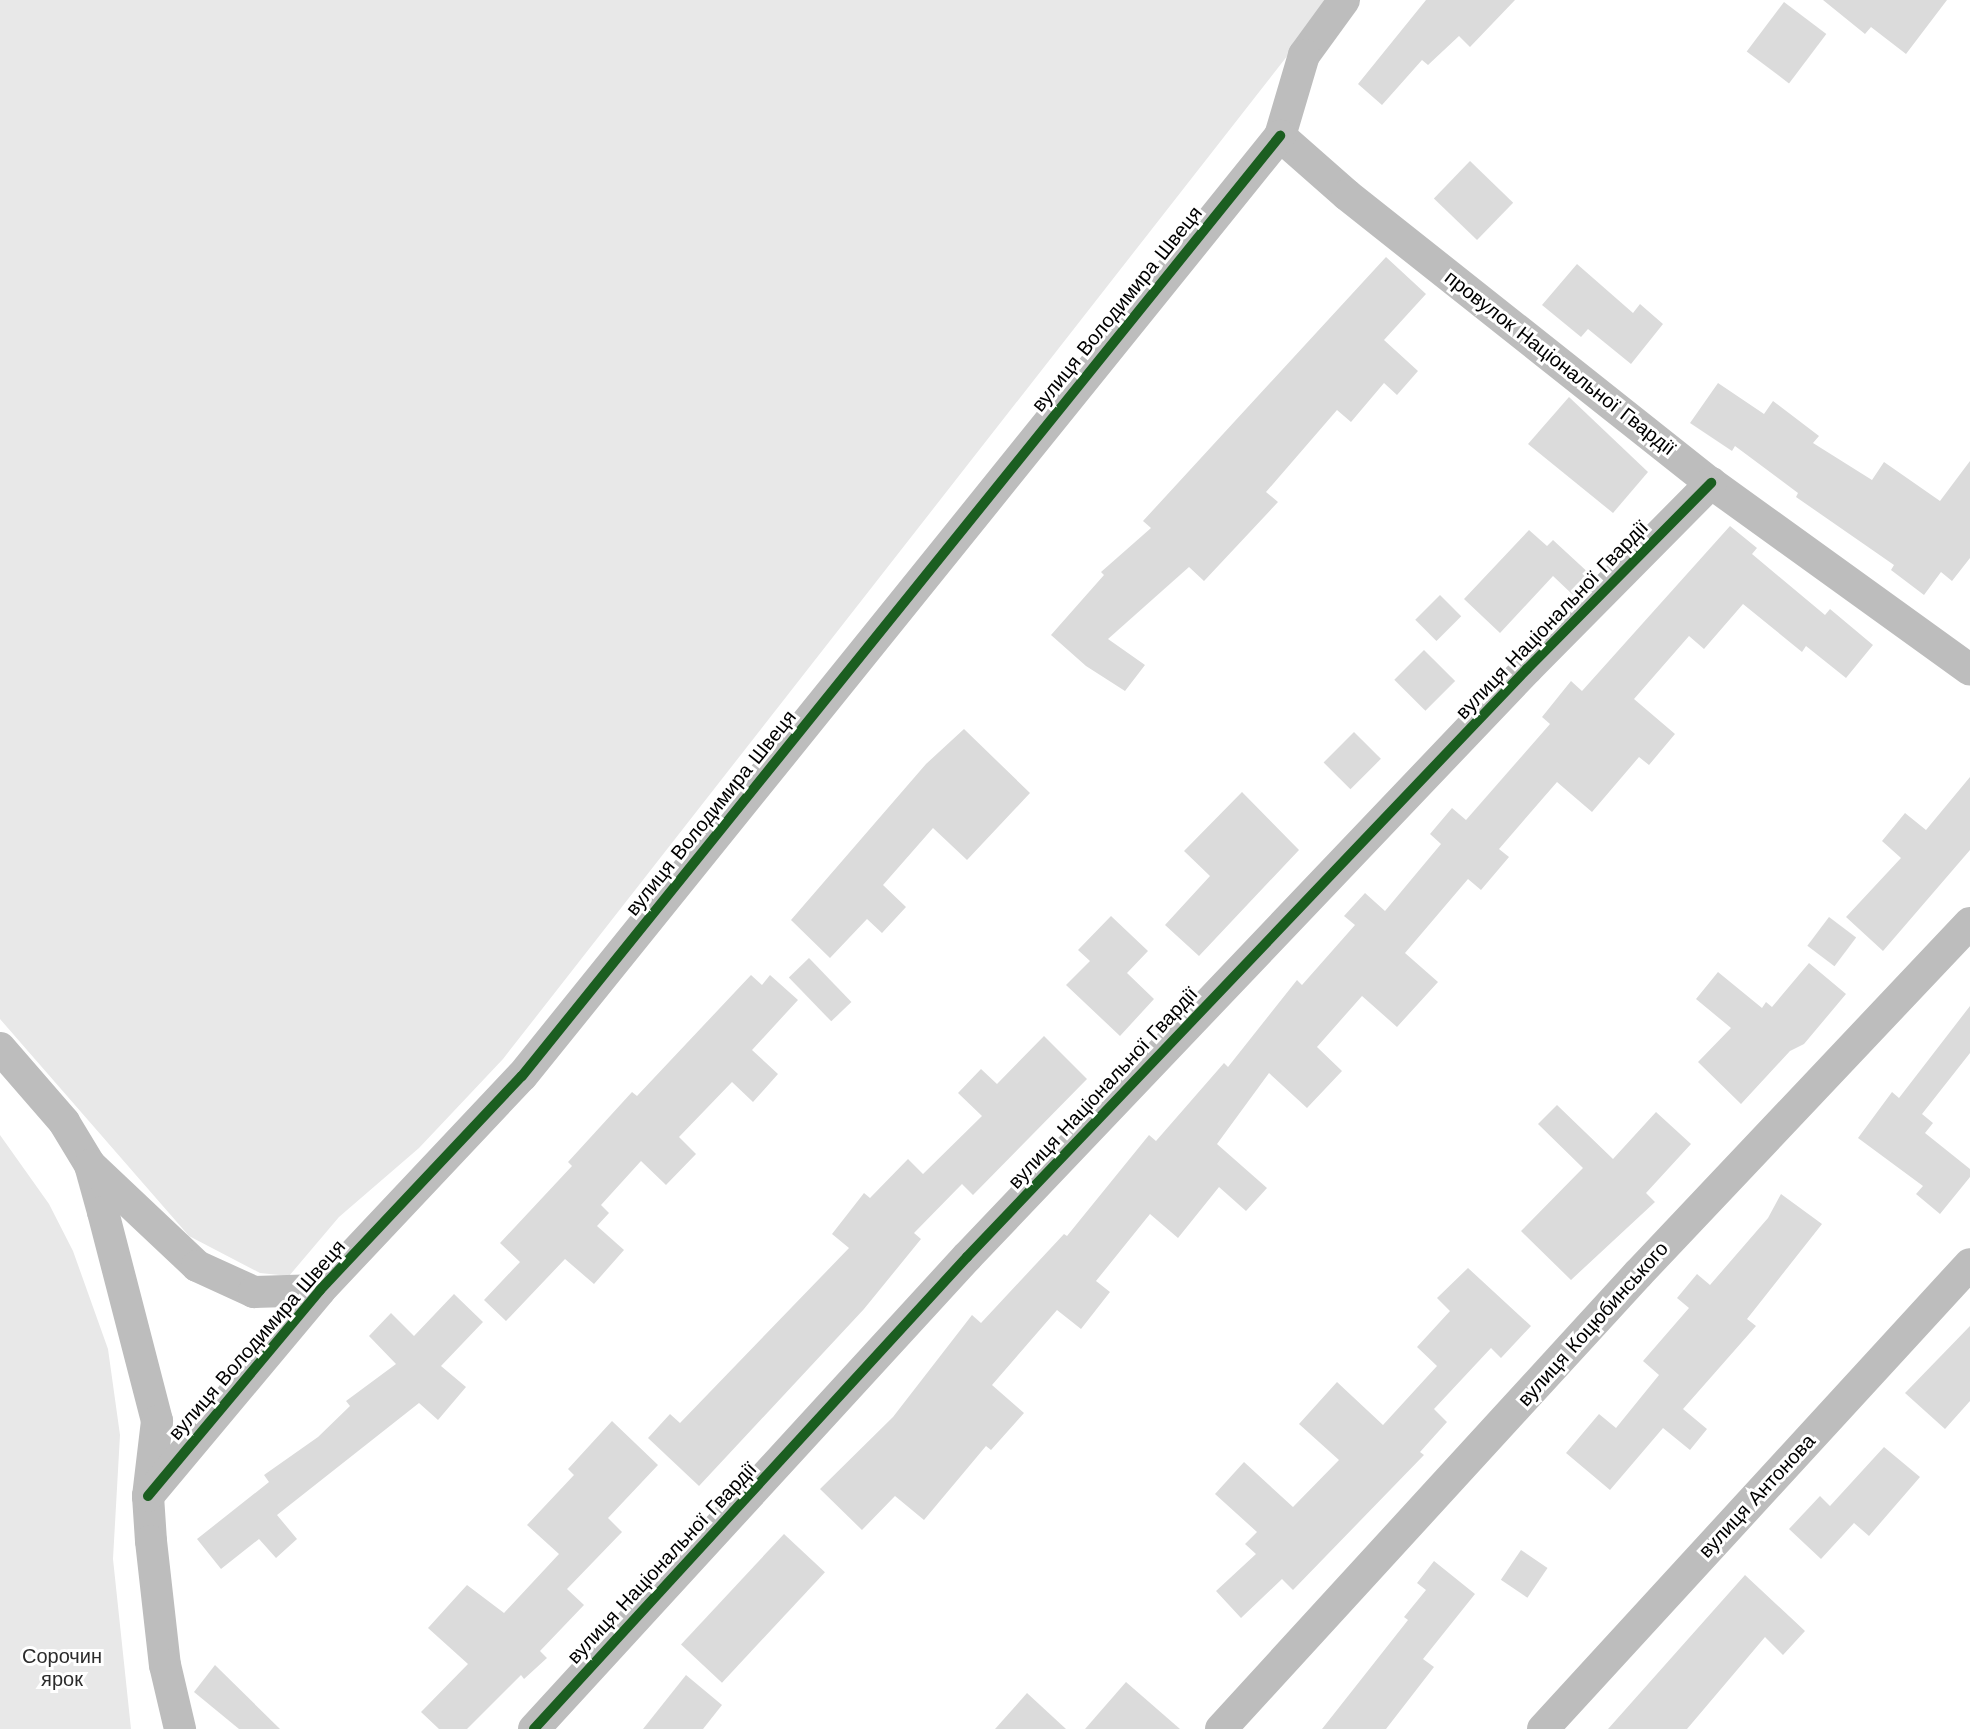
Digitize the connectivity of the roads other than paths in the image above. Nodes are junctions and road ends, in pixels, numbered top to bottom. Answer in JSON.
{"nodes":[{"id":1,"x":1344,"y":0,"type":"edge"},
{"id":2,"x":1280,"y":136,"type":"junction"},
{"id":3,"x":1711,"y":483,"type":"junction"},
{"id":4,"x":1970,"y":670,"type":"edge"},
{"id":5,"x":1970,"y":923,"type":"edge"},
{"id":6,"x":0,"y":1048,"type":"edge"},
{"id":7,"x":90,"y":1165,"type":"junction"},
{"id":8,"x":1970,"y":1264,"type":"edge"},
{"id":9,"x":320,"y":1290,"type":"junction"},
{"id":10,"x":148,"y":1496,"type":"junction"},
{"id":11,"x":180,"y":1729,"type":"edge"},
{"id":12,"x":534,"y":1729,"type":"edge"},
{"id":13,"x":1221,"y":1729,"type":"edge"},
{"id":14,"x":1543,"y":1729,"type":"edge"}],
"edges":[{"from":1,"to":2,"type":"street"},
{"from":2,"to":3,"type":"street","name":"провулок Національної Гвардії"},
{"from":2,"to":9,"type":"street","name":"вулиця Володимира Швеця"},
{"from":3,"to":4,"type":"street","name":"провулок Національної Гвардії"},
{"from":3,"to":12,"type":"street","name":"вулиця Національної Гвардії"},
{"from":5,"to":13,"type":"street","name":"вулиця Коцюбинського"},
{"from":6,"to":7,"type":"street"},
{"from":7,"to":9,"type":"street"},
{"from":7,"to":10,"type":"street"},
{"from":8,"to":14,"type":"street","name":"вулиця Антонова"},
{"from":9,"to":10,"type":"street","name":"вулиця Володимира Швеця"},
{"from":10,"to":11,"type":"street"}]}
